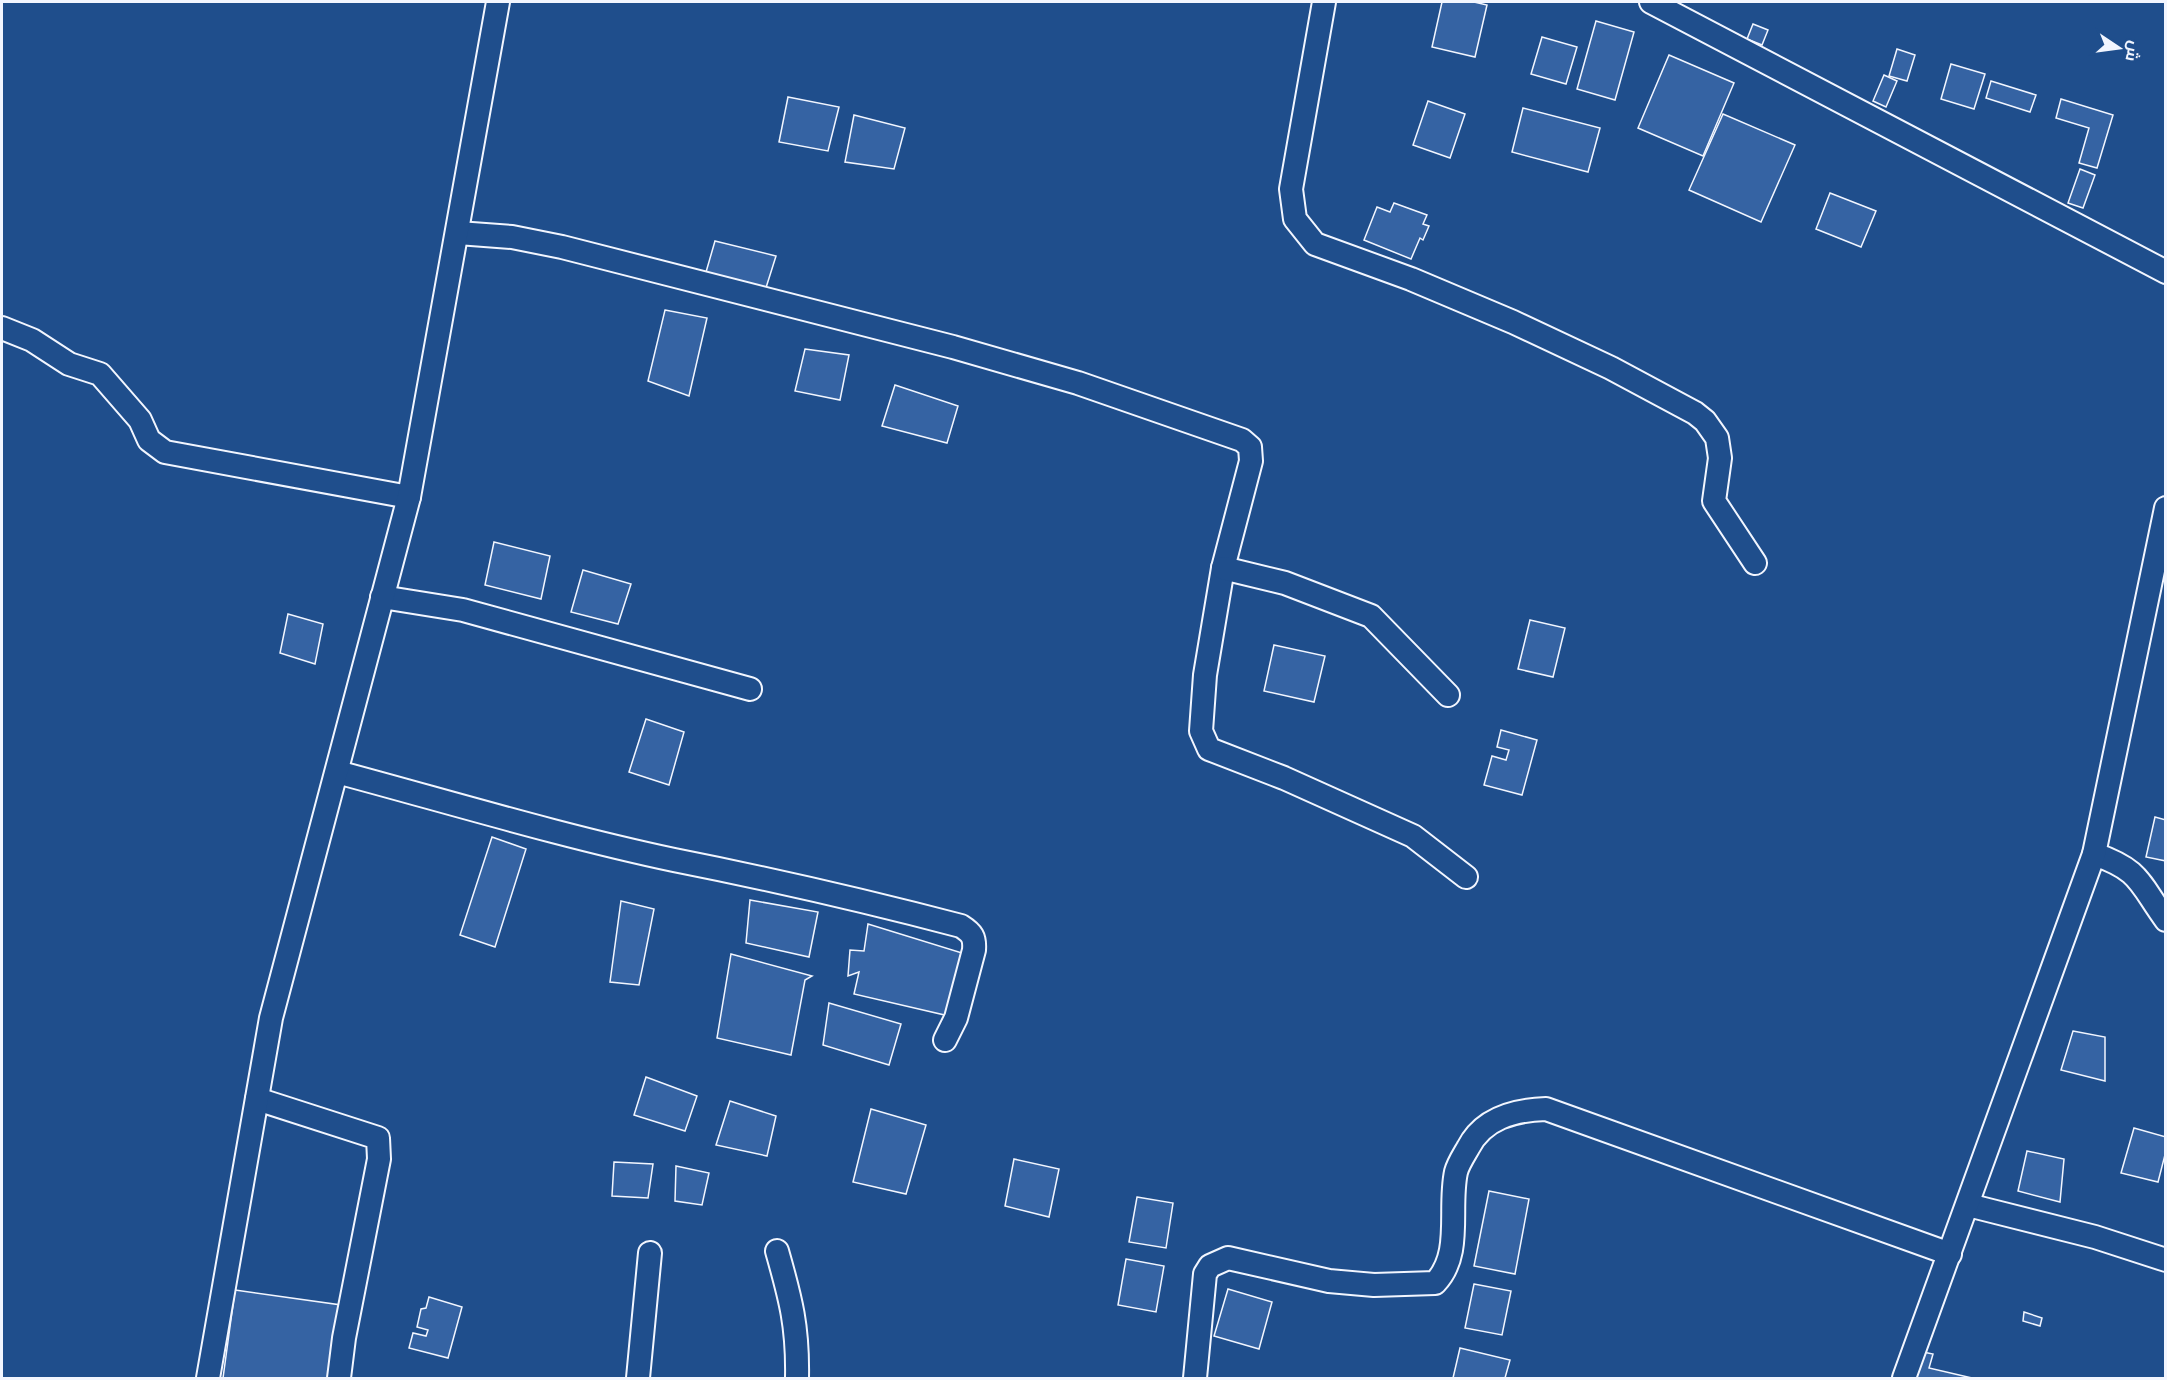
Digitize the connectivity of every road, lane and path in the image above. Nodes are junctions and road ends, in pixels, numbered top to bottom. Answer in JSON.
{"nodes":[{"id":1,"x":498,"y":2,"type":"edge"},
{"id":2,"x":1324,"y":2,"type":"edge"},
{"id":3,"x":1651,"y":2,"type":"edge"},
{"id":4,"x":458,"y":233,"type":"junction"},
{"id":5,"x":2166,"y":272,"type":"edge"},
{"id":6,"x":2,"y":328,"type":"edge"},
{"id":7,"x":409,"y":497,"type":"junction"},
{"id":8,"x":2166,"y":508,"type":"edge"},
{"id":9,"x":1755,"y":563,"type":"dead end"},
{"id":10,"x":1223,"y":568,"type":"junction"},
{"id":11,"x":382,"y":597,"type":"junction"},
{"id":12,"x":750,"y":689,"type":"dead end"},
{"id":13,"x":1448,"y":695,"type":"dead end"},
{"id":14,"x":337,"y":772,"type":"junction"},
{"id":15,"x":2094,"y":854,"type":"junction"},
{"id":16,"x":1466,"y":877,"type":"dead end"},
{"id":17,"x":2166,"y":920,"type":"edge"},
{"id":18,"x":945,"y":1040,"type":"dead end"},
{"id":19,"x":257,"y":1099,"type":"junction"},
{"id":20,"x":1968,"y":1205,"type":"junction"},
{"id":21,"x":777,"y":1251,"type":"dead end"},
{"id":22,"x":650,"y":1253,"type":"dead end"},
{"id":23,"x":1950,"y":1254,"type":"junction"},
{"id":24,"x":2166,"y":1260,"type":"edge"},
{"id":25,"x":208,"y":1378,"type":"edge"},
{"id":26,"x":339,"y":1378,"type":"edge"},
{"id":27,"x":638,"y":1378,"type":"edge"},
{"id":28,"x":797,"y":1378,"type":"edge"},
{"id":29,"x":1195,"y":1378,"type":"edge"},
{"id":30,"x":1904,"y":1378,"type":"edge"}],
"edges":[{"from":1,"to":4,"type":"street"},
{"from":2,"to":9,"type":"street"},
{"from":3,"to":5,"type":"street"},
{"from":4,"to":7,"type":"street"},
{"from":4,"to":10,"type":"street"},
{"from":6,"to":7,"type":"street"},
{"from":7,"to":11,"type":"street"},
{"from":8,"to":15,"type":"street"},
{"from":10,"to":13,"type":"street"},
{"from":10,"to":16,"type":"street"},
{"from":11,"to":12,"type":"street"},
{"from":11,"to":14,"type":"street"},
{"from":14,"to":18,"type":"street"},
{"from":14,"to":19,"type":"street"},
{"from":15,"to":17,"type":"street"},
{"from":15,"to":20,"type":"street"},
{"from":19,"to":25,"type":"street"},
{"from":19,"to":26,"type":"street"},
{"from":20,"to":23,"type":"street"},
{"from":20,"to":24,"type":"street"},
{"from":21,"to":28,"type":"street"},
{"from":22,"to":27,"type":"street"},
{"from":23,"to":29,"type":"street"},
{"from":23,"to":30,"type":"street"}]}
